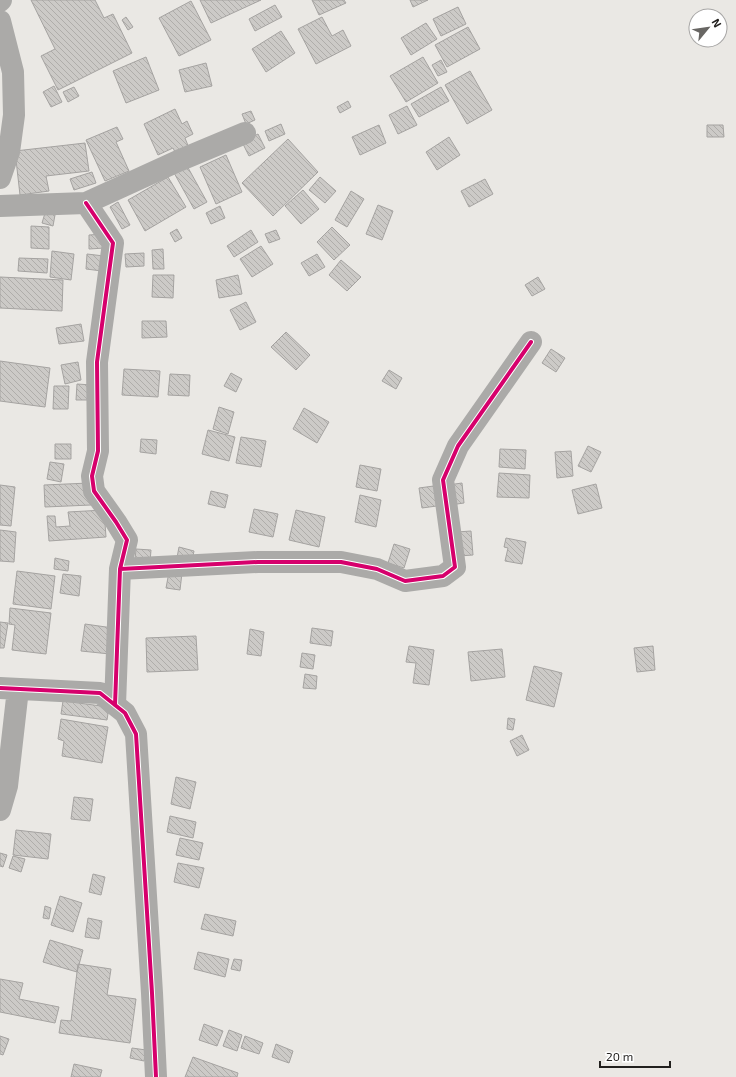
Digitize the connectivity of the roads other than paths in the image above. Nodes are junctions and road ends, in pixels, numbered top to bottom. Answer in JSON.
{"nodes":[{"id":1,"x":0,"y":21,"type":"edge"},
{"id":2,"x":245,"y":133,"type":"dead end"},
{"id":3,"x":0,"y":178,"type":"edge"},
{"id":4,"x":86,"y":203,"type":"junction"},
{"id":5,"x":0,"y":206,"type":"edge"},
{"id":6,"x":531,"y":342,"type":"dead end"},
{"id":7,"x":120,"y":569,"type":"junction"},
{"id":8,"x":9,"y":689,"type":"edge"},
{"id":9,"x":115,"y":705,"type":"junction"},
{"id":10,"x":0,"y":810,"type":"edge"},
{"id":11,"x":156,"y":1077,"type":"edge"}],
"edges":[{"from":1,"to":3,"type":"street"},
{"from":2,"to":4,"type":"street"},
{"from":4,"to":5,"type":"street"},
{"from":4,"to":7,"type":"street"},
{"from":6,"to":7,"type":"street"},
{"from":7,"to":9,"type":"street"},
{"from":8,"to":9,"type":"street"},
{"from":8,"to":10,"type":"street"},
{"from":9,"to":11,"type":"street"}]}
